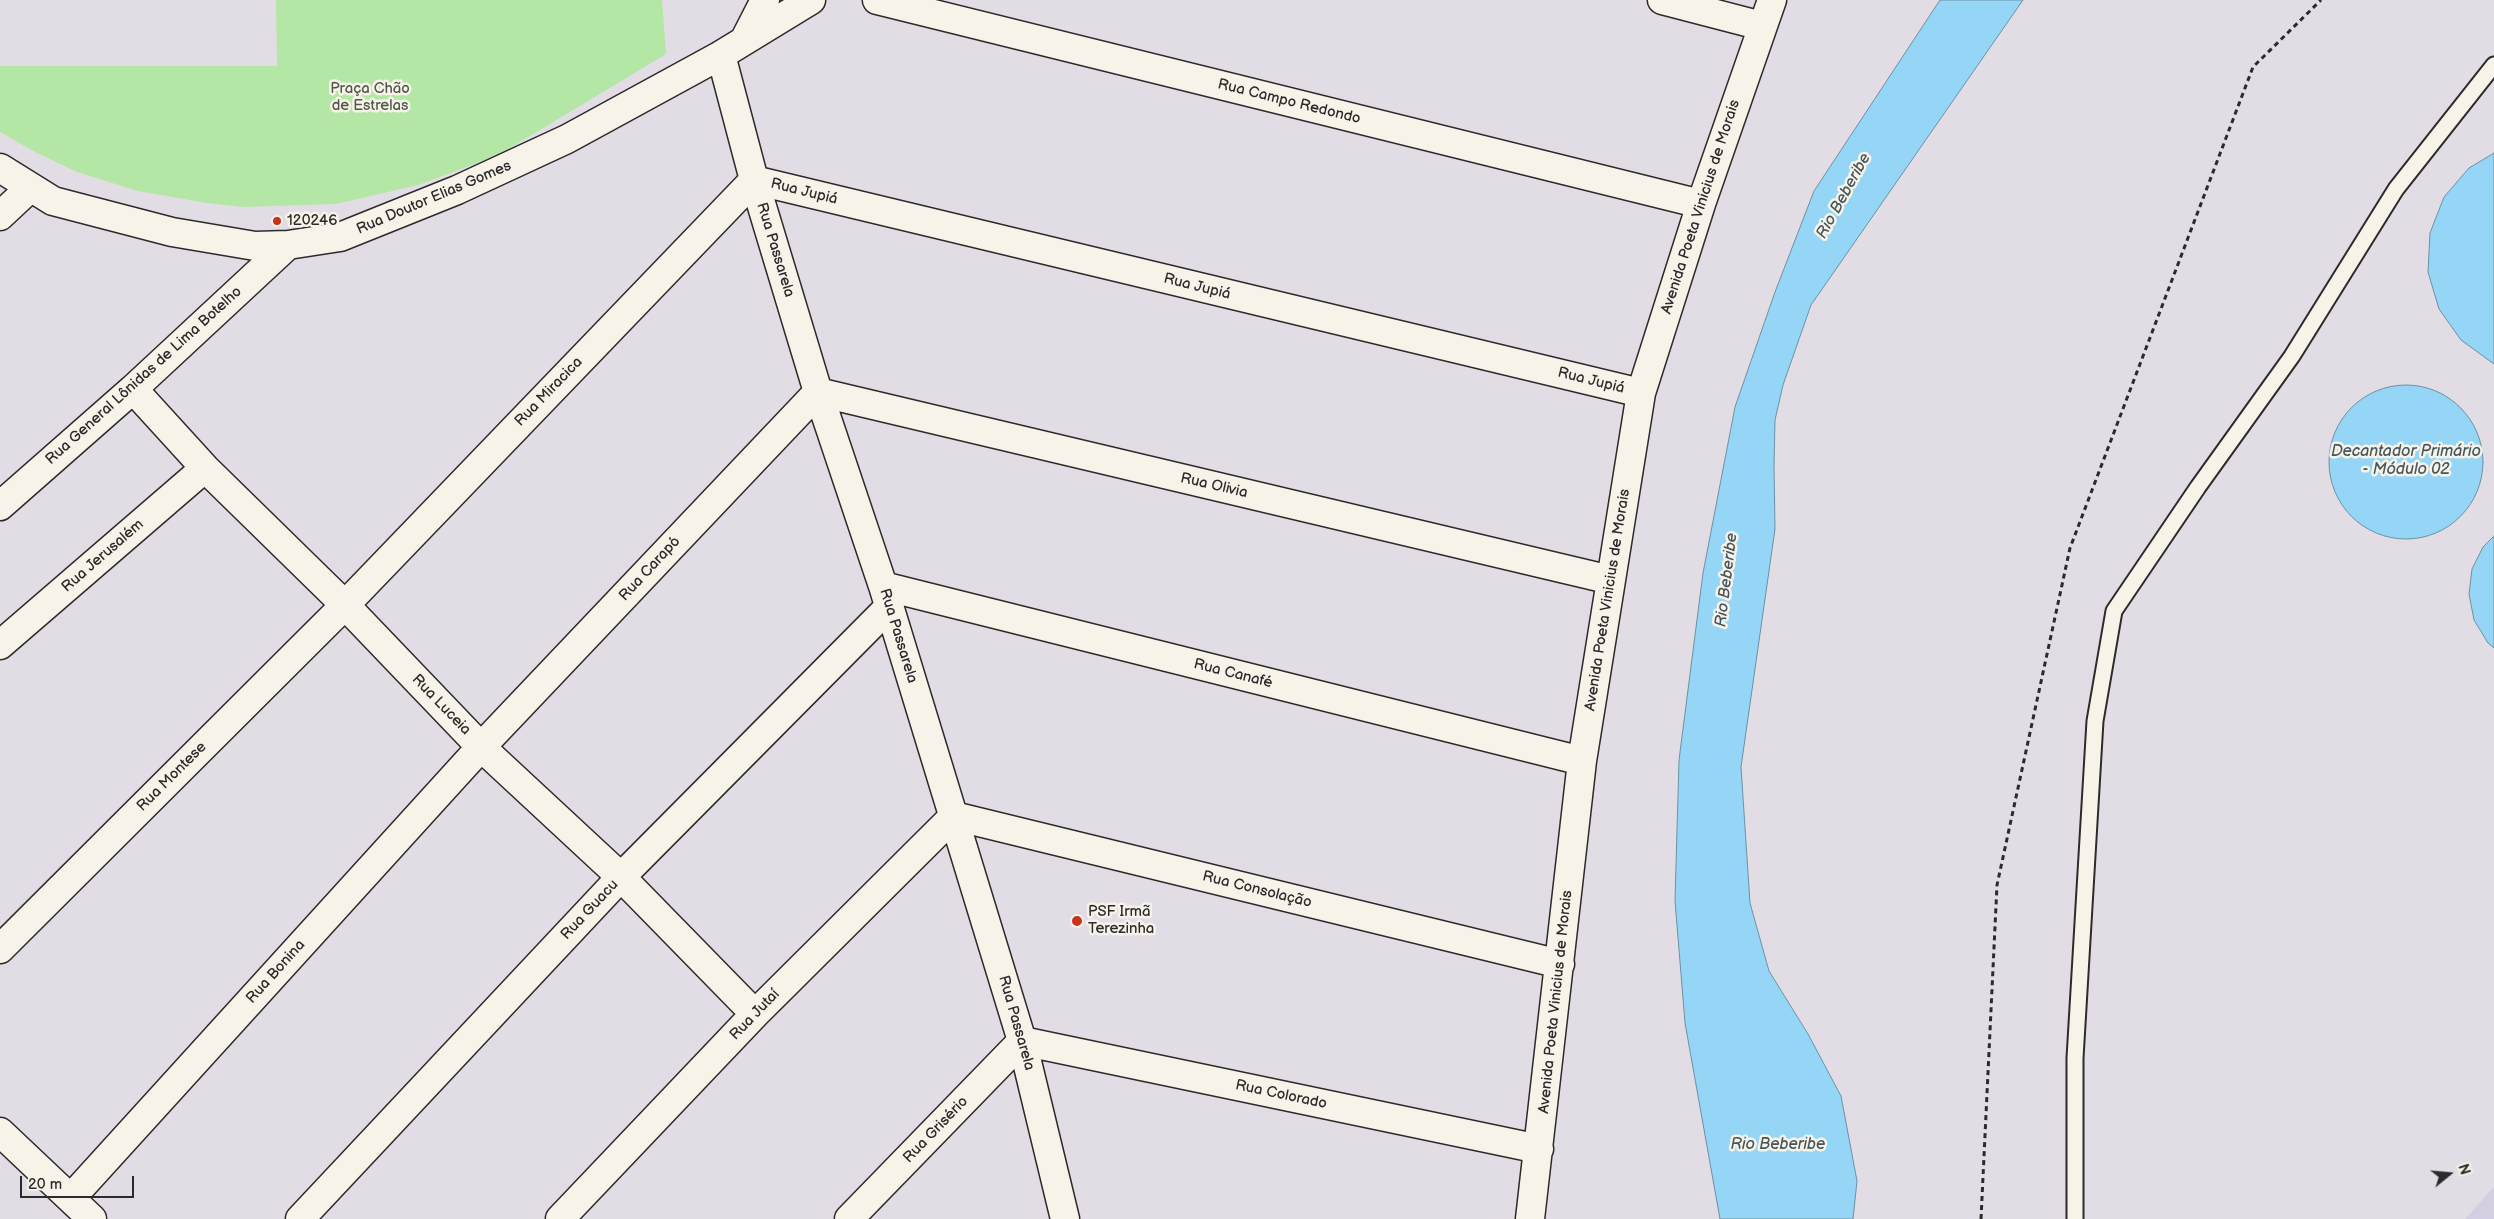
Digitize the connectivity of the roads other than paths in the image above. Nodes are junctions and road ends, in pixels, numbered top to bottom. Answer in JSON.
{"nodes":[{"id":1,"x":765,"y":0,"type":"edge"},
{"id":2,"x":811,"y":0,"type":"edge"},
{"id":3,"x":877,"y":0,"type":"edge"},
{"id":4,"x":1662,"y":0,"type":"edge"},
{"id":5,"x":1772,"y":0,"type":"edge"},
{"id":6,"x":1762,"y":26,"type":"junction"},
{"id":7,"x":744,"y":41,"type":"junction"},
{"id":8,"x":721,"y":55,"type":"junction"},
{"id":9,"x":2494,"y":65,"type":"edge"},
{"id":10,"x":0,"y":168,"type":"edge"},
{"id":11,"x":754,"y":180,"type":"junction"},
{"id":12,"x":30,"y":188,"type":"junction"},
{"id":13,"x":1701,"y":204,"type":"junction"},
{"id":14,"x":0,"y":216,"type":"edge"},
{"id":15,"x":288,"y":245,"type":"junction"},
{"id":16,"x":133,"y":389,"type":"junction"},
{"id":17,"x":818,"y":392,"type":"junction"},
{"id":18,"x":1641,"y":393,"type":"junction"},
{"id":19,"x":205,"y":468,"type":"junction"},
{"id":20,"x":0,"y":506,"type":"edge"},
{"id":21,"x":1611,"y":580,"type":"junction"},
{"id":22,"x":885,"y":597,"type":"junction"},
{"id":23,"x":345,"y":605,"type":"junction"},
{"id":24,"x":0,"y":645,"type":"edge"},
{"id":25,"x":481,"y":747,"type":"junction"},
{"id":26,"x":1582,"y":761,"type":"junction"},
{"id":27,"x":954,"y":816,"type":"junction"},
{"id":28,"x":620,"y":877,"type":"junction"},
{"id":29,"x":0,"y":949,"type":"edge"},
{"id":30,"x":1560,"y":964,"type":"junction"},
{"id":31,"x":756,"y":1014,"type":"junction"},
{"id":32,"x":1022,"y":1041,"type":"junction"},
{"id":33,"x":0,"y":1132,"type":"edge"},
{"id":34,"x":1539,"y":1149,"type":"junction"},
{"id":35,"x":71,"y":1198,"type":"junction"},
{"id":36,"x":92,"y":1219,"type":"edge"},
{"id":37,"x":300,"y":1219,"type":"edge"},
{"id":38,"x":560,"y":1219,"type":"edge"},
{"id":39,"x":849,"y":1219,"type":"edge"},
{"id":40,"x":1065,"y":1219,"type":"edge"},
{"id":41,"x":1530,"y":1219,"type":"edge"},
{"id":42,"x":2075,"y":1219,"type":"edge"}],
"edges":[{"from":1,"to":7,"type":"street"},
{"from":2,"to":7,"type":"street","name":"Rua Doutor Elias Gomes"},
{"from":3,"to":13,"type":"street","name":"Rua Campo Redondo"},
{"from":4,"to":6,"type":"street"},
{"from":5,"to":6,"type":"street","name":"Avenida Poeta Vinicius de Morais"},
{"from":6,"to":13,"type":"street","name":"Avenida Poeta Vinicius de Morais"},
{"from":7,"to":8,"type":"street","name":"Rua Doutor Elias Gomes"},
{"from":8,"to":11,"type":"street","name":"Rua Passarela"},
{"from":8,"to":15,"type":"street","name":"Rua Doutor Elias Gomes"},
{"from":9,"to":42,"type":"lane"},
{"from":10,"to":12,"type":"street","name":"Rua Doutor Elias Gomes"},
{"from":11,"to":17,"type":"street","name":"Rua Passarela"},
{"from":11,"to":18,"type":"street","name":"Rua Jupiá"},
{"from":11,"to":23,"type":"street","name":"Rua Miracica"},
{"from":12,"to":14,"type":"street"},
{"from":12,"to":15,"type":"street","name":"Rua Doutor Elias Gomes"},
{"from":13,"to":18,"type":"street","name":"Avenida Poeta Vinicius de Morais"},
{"from":15,"to":16,"type":"street","name":"Rua General Lônidas de Lima Botelho"},
{"from":16,"to":19,"type":"street","name":"Rua Luceia"},
{"from":16,"to":20,"type":"street","name":"Rua General Lônidas de Lima Botelho"},
{"from":17,"to":21,"type":"street","name":"Rua Olivia"},
{"from":17,"to":22,"type":"street","name":"Rua Passarela"},
{"from":17,"to":25,"type":"street","name":"Rua Carapó"},
{"from":18,"to":21,"type":"street","name":"Avenida Poeta Vinicius de Morais"},
{"from":19,"to":23,"type":"street","name":"Rua Luceia"},
{"from":19,"to":24,"type":"street","name":"Rua Jerusalém"},
{"from":21,"to":26,"type":"street","name":"Avenida Poeta Vinicius de Morais"},
{"from":22,"to":26,"type":"street","name":"Rua Canafé"},
{"from":22,"to":27,"type":"street","name":"Rua Passarela"},
{"from":22,"to":28,"type":"street","name":"Rua Guacu"},
{"from":23,"to":25,"type":"street","name":"Rua Luceia"},
{"from":23,"to":29,"type":"street","name":"Rua Montese"},
{"from":25,"to":28,"type":"street","name":"Rua Luceia"},
{"from":25,"to":35,"type":"street","name":"Rua Bonina"},
{"from":26,"to":30,"type":"street","name":"Avenida Poeta Vinicius de Morais"},
{"from":27,"to":30,"type":"street","name":"Rua Consolação"},
{"from":27,"to":31,"type":"street","name":"Rua Jutaí"},
{"from":27,"to":32,"type":"street","name":"Rua Passarela"},
{"from":28,"to":31,"type":"street","name":"Rua Luceia"},
{"from":28,"to":37,"type":"street","name":"Rua Guacu"},
{"from":30,"to":34,"type":"street","name":"Avenida Poeta Vinicius de Morais"},
{"from":31,"to":38,"type":"street","name":"Rua Jutaí"},
{"from":32,"to":34,"type":"street","name":"Rua Colorado"},
{"from":32,"to":39,"type":"street","name":"Rua Grisério"},
{"from":32,"to":40,"type":"street","name":"Rua Passarela"},
{"from":33,"to":35,"type":"street"},
{"from":34,"to":41,"type":"street","name":"Avenida Poeta Vinicius de Morais"},
{"from":35,"to":36,"type":"street"}]}
